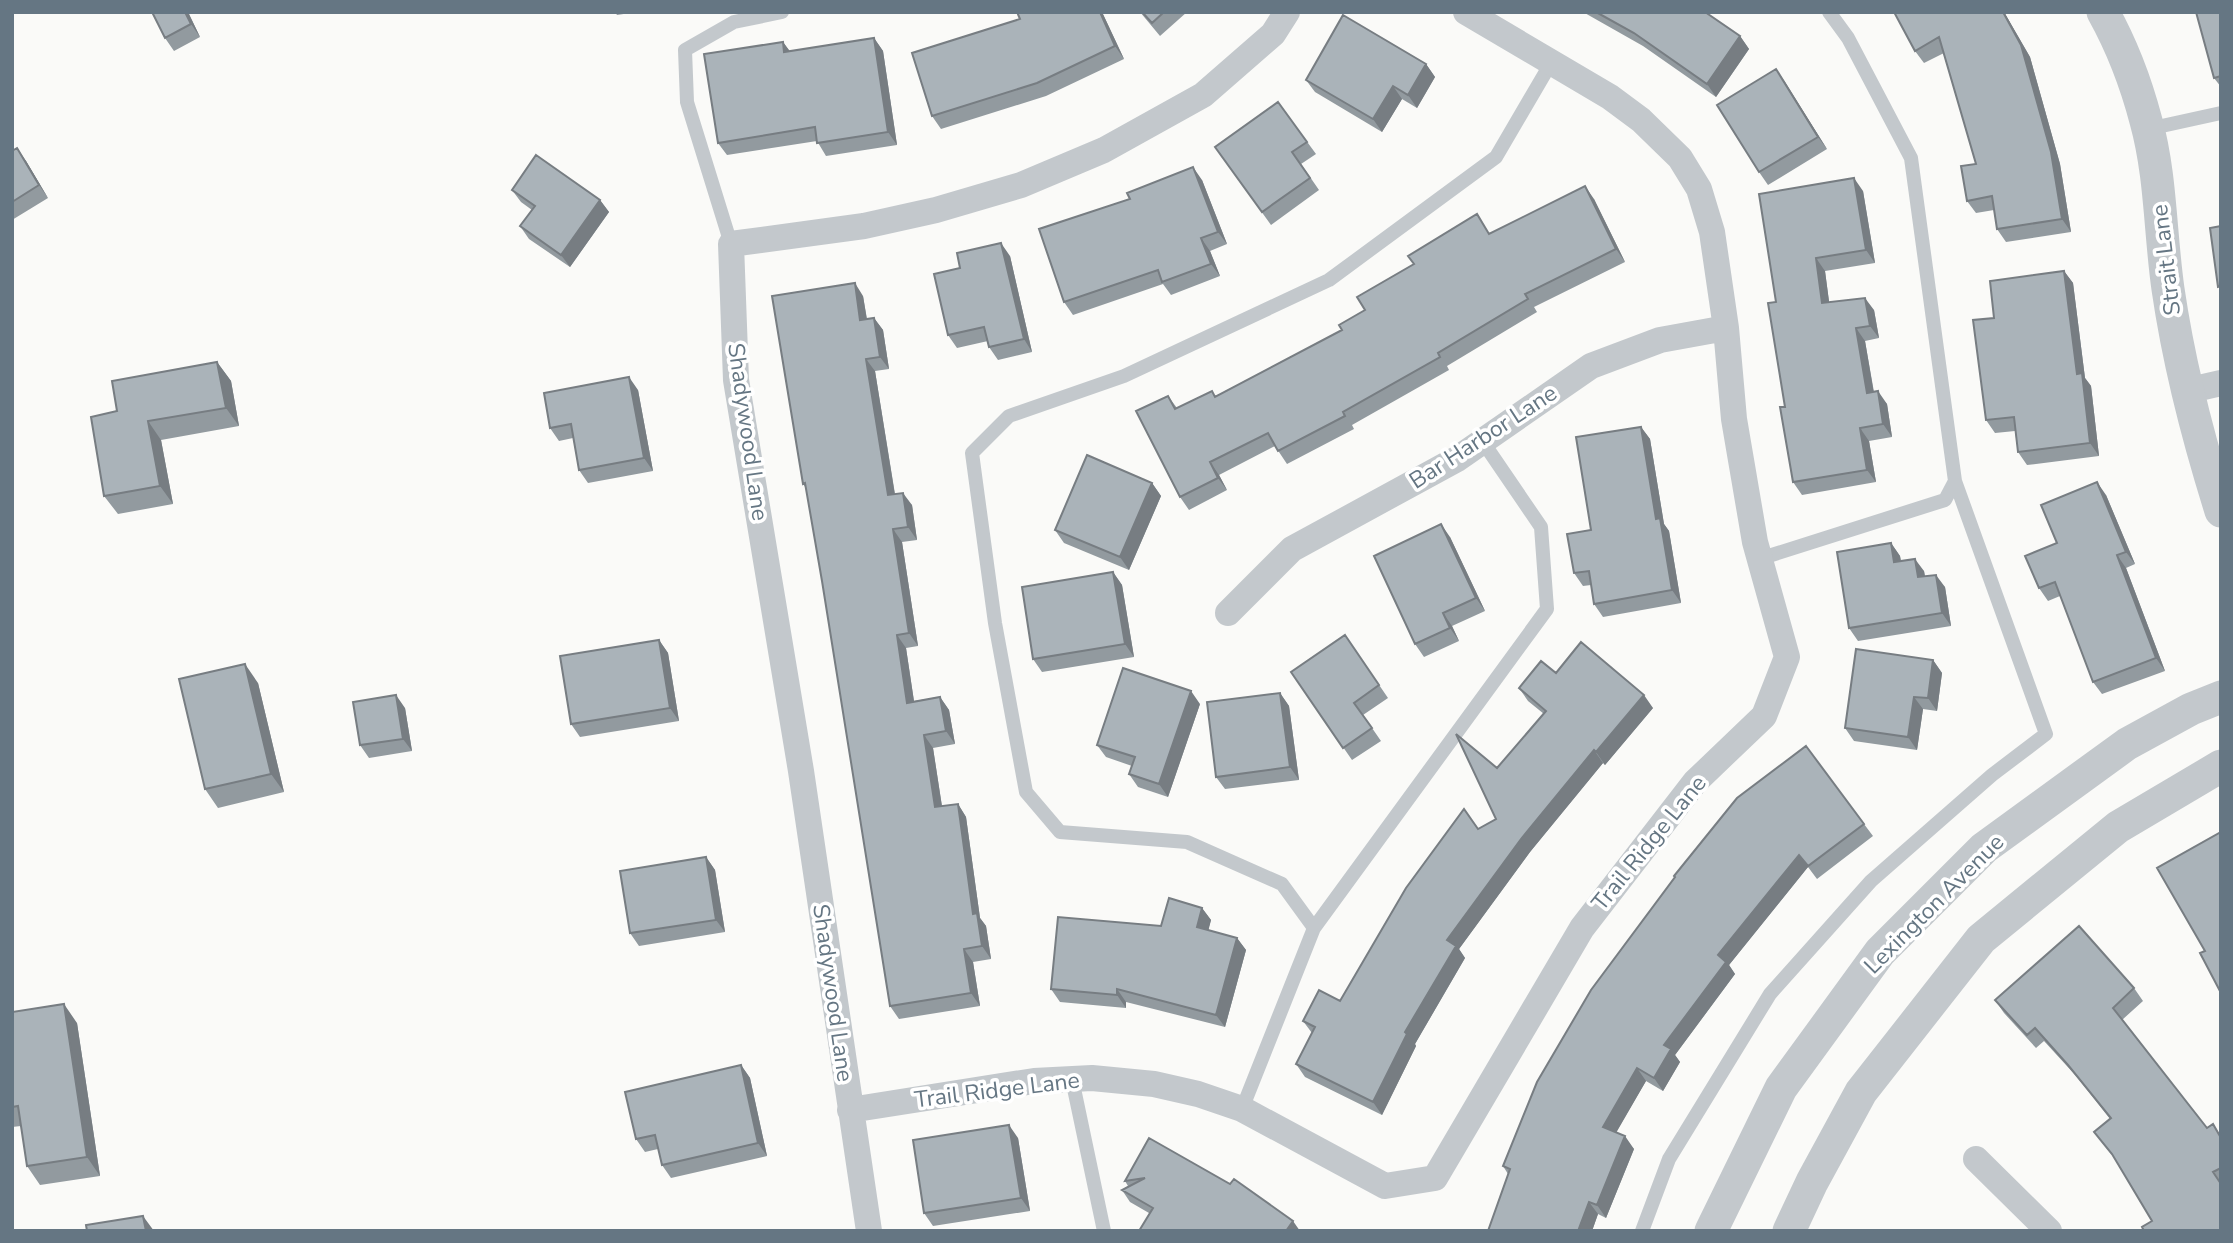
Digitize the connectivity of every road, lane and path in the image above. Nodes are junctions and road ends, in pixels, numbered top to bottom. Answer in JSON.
{"nodes":[{"id":1,"x":782,"y":12,"type":"edge"},
{"id":2,"x":1287,"y":12,"type":"edge"},
{"id":3,"x":1466,"y":12,"type":"edge"},
{"id":4,"x":1829,"y":12,"type":"edge"},
{"id":5,"x":2103,"y":12,"type":"edge"},
{"id":6,"x":1551,"y":63,"type":"junction"},
{"id":7,"x":2221,"y":113,"type":"edge"},
{"id":8,"x":2148,"y":129,"type":"junction"},
{"id":9,"x":731,"y":244,"type":"junction"},
{"id":10,"x":1726,"y":328,"type":"junction"},
{"id":11,"x":2221,"y":383,"type":"edge"},
{"id":12,"x":2186,"y":391,"type":"junction"},
{"id":13,"x":1483,"y":442,"type":"junction"},
{"id":14,"x":1955,"y":481,"type":"junction"},
{"id":15,"x":2221,"y":511,"type":"edge"},
{"id":16,"x":1759,"y":559,"type":"junction"},
{"id":17,"x":1228,"y":613,"type":"dead end"},
{"id":18,"x":2221,"y":697,"type":"edge"},
{"id":19,"x":2221,"y":766,"type":"edge"},
{"id":20,"x":1314,"y":928,"type":"junction"},
{"id":21,"x":1072,"y":1079,"type":"junction"},
{"id":22,"x":1242,"y":1109,"type":"junction"},
{"id":23,"x":850,"y":1110,"type":"junction"},
{"id":24,"x":1976,"y":1159,"type":"dead end"},
{"id":25,"x":869,"y":1231,"type":"edge"},
{"id":26,"x":1104,"y":1231,"type":"edge"},
{"id":27,"x":1643,"y":1231,"type":"edge"},
{"id":28,"x":1712,"y":1231,"type":"edge"},
{"id":29,"x":1789,"y":1231,"type":"edge"},
{"id":30,"x":2049,"y":1231,"type":"edge"}],
"edges":[{"from":1,"to":9,"type":"lane"},
{"from":2,"to":9,"type":"street"},
{"from":3,"to":6,"type":"street","name":"Trail Ridge Lane"},
{"from":4,"to":14,"type":"lane"},
{"from":5,"to":8,"type":"street","name":"Strait Lane"},
{"from":6,"to":10,"type":"street","name":"Trail Ridge Lane"},
{"from":6,"to":20,"type":"lane"},
{"from":7,"to":8,"type":"lane"},
{"from":8,"to":12,"type":"street","name":"Strait Lane"},
{"from":9,"to":23,"type":"street","name":"Shadywood Lane"},
{"from":10,"to":13,"type":"street","name":"Bar Harbor Lane"},
{"from":10,"to":16,"type":"street","name":"Trail Ridge Lane"},
{"from":11,"to":12,"type":"street"},
{"from":12,"to":15,"type":"street","name":"Strait Lane"},
{"from":13,"to":17,"type":"street","name":"Bar Harbor Lane"},
{"from":13,"to":20,"type":"lane"},
{"from":14,"to":16,"type":"lane"},
{"from":14,"to":27,"type":"lane"},
{"from":16,"to":22,"type":"street","name":"Trail Ridge Lane"},
{"from":18,"to":28,"type":"street","name":"Lexington Avenue"},
{"from":19,"to":29,"type":"street"},
{"from":20,"to":22,"type":"lane"},
{"from":21,"to":22,"type":"street","name":"Trail Ridge Lane"},
{"from":21,"to":23,"type":"street","name":"Trail Ridge Lane"},
{"from":21,"to":26,"type":"lane"},
{"from":23,"to":25,"type":"street","name":"Shadywood Lane"},
{"from":24,"to":30,"type":"street"}]}
